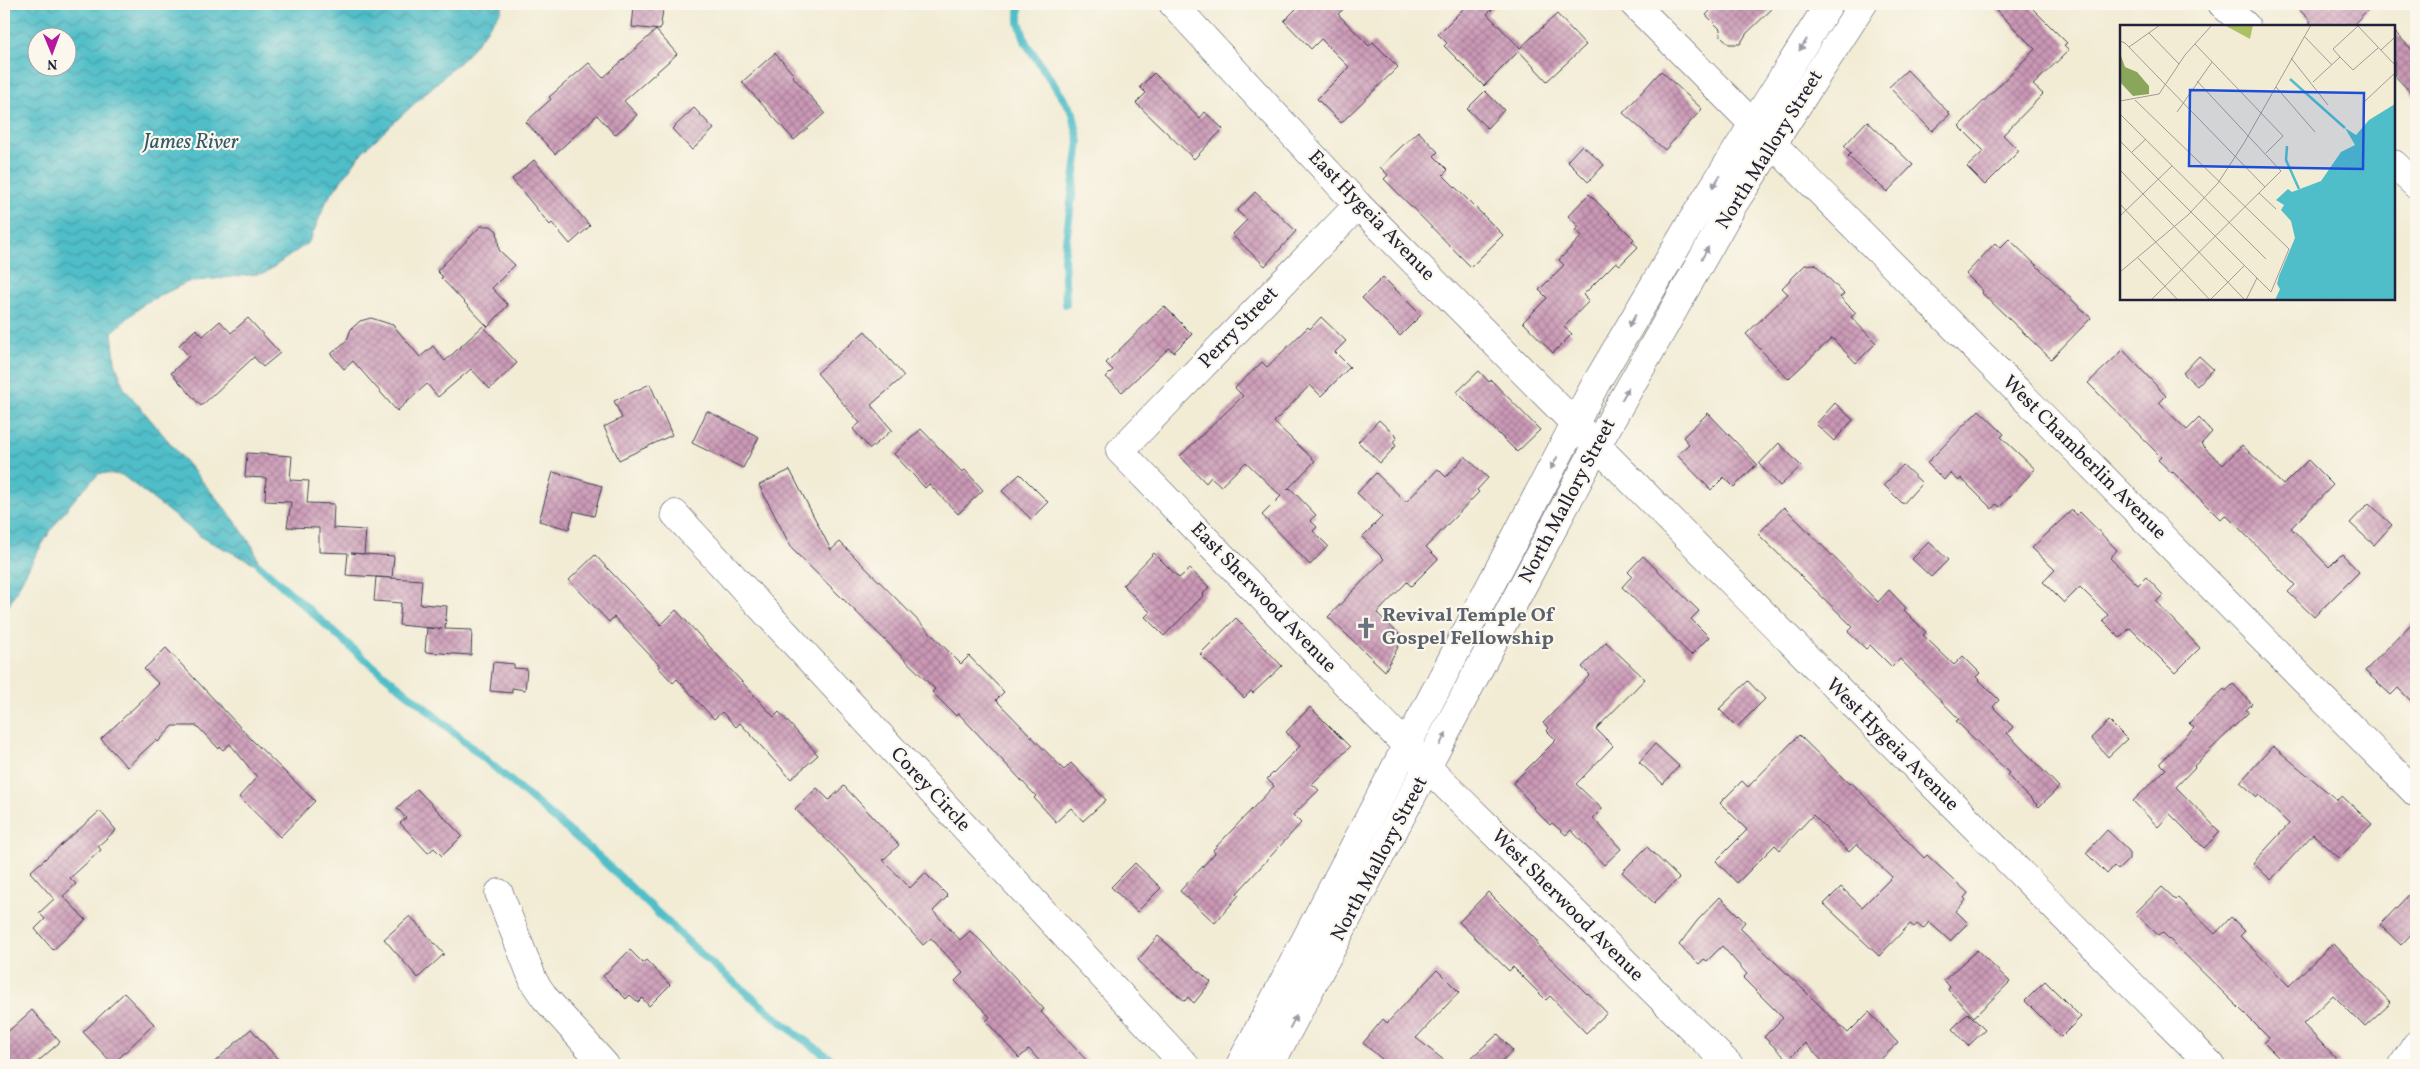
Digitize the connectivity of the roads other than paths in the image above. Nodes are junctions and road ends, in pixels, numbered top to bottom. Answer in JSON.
{"nodes":[{"id":1,"x":1173,"y":4,"type":"edge"},
{"id":2,"x":1634,"y":4,"type":"edge"},
{"id":3,"x":1829,"y":4,"type":"edge"},
{"id":4,"x":1863,"y":4,"type":"edge"},
{"id":5,"x":2222,"y":4,"type":"edge"},
{"id":6,"x":2245,"y":25,"type":"edge"},
{"id":7,"x":1753,"y":123,"type":"junction"},
{"id":8,"x":1772,"y":145,"type":"junction"},
{"id":9,"x":2395,"y":165,"type":"edge"},
{"id":10,"x":2416,"y":185,"type":"edge"},
{"id":11,"x":1358,"y":205,"type":"junction"},
{"id":12,"x":1575,"y":423,"type":"junction"},
{"id":13,"x":1596,"y":446,"type":"junction"},
{"id":14,"x":1120,"y":451,"type":"joint"},
{"id":15,"x":675,"y":514,"type":"dead end"},
{"id":16,"x":1407,"y":745,"type":"junction"},
{"id":17,"x":1428,"y":768,"type":"junction"},
{"id":18,"x":2416,"y":793,"type":"edge"},
{"id":19,"x":499,"y":893,"type":"dead end"},
{"id":20,"x":2416,"y":1044,"type":"edge"},
{"id":21,"x":604,"y":1065,"type":"edge"},
{"id":22,"x":1185,"y":1065,"type":"edge"},
{"id":23,"x":1240,"y":1065,"type":"edge"},
{"id":24,"x":1270,"y":1065,"type":"edge"},
{"id":25,"x":1729,"y":1065,"type":"edge"},
{"id":26,"x":2212,"y":1065,"type":"edge"},
{"id":27,"x":2403,"y":1065,"type":"edge"}],
"edges":[{"from":1,"to":11,"type":"street","name":"East Hygeia Avenue"},
{"from":2,"to":7,"type":"street","name":"West Chamberlin Avenue"},
{"from":3,"to":7,"type":"street","name":"North Mallory Street","one_way":true},
{"from":4,"to":8,"type":"street","name":"North Mallory Street"},
{"from":5,"to":6,"type":"street"},
{"from":7,"to":8,"type":"street","name":"West Chamberlin Avenue"},
{"from":7,"to":12,"type":"street","name":"North Mallory Street","one_way":true},
{"from":13,"to":8,"type":"street","name":"North Mallory Street","one_way":true},
{"from":8,"to":18,"type":"street","name":"West Chamberlin Avenue"},
{"from":9,"to":10,"type":"street"},
{"from":11,"to":12,"type":"street","name":"East Hygeia Avenue"},
{"from":11,"to":14,"type":"street","name":"Perry Street"},
{"from":12,"to":13,"type":"street","name":"West Hygeia Avenue"},
{"from":12,"to":16,"type":"street","name":"North Mallory Street","one_way":true},
{"from":17,"to":13,"type":"street","name":"North Mallory Street","one_way":true},
{"from":13,"to":26,"type":"street","name":"West Hygeia Avenue"},
{"from":14,"to":16,"type":"street","name":"East Sherwood Avenue"},
{"from":15,"to":22,"type":"street","name":"Corey Circle"},
{"from":16,"to":17,"type":"street","name":"West Sherwood Avenue"},
{"from":16,"to":23,"type":"street","name":"North Mallory Street"},
{"from":24,"to":17,"type":"street","name":"North Mallory Street","one_way":true},
{"from":17,"to":25,"type":"street","name":"West Sherwood Avenue"},
{"from":19,"to":21,"type":"street"},
{"from":20,"to":27,"type":"street"}]}
